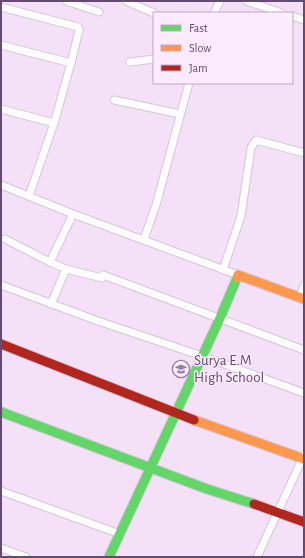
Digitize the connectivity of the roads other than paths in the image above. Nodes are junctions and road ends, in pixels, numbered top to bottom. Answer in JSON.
{"nodes":[{"id":1,"x":66,"y":1,"type":"edge"},
{"id":2,"x":126,"y":1,"type":"edge"},
{"id":3,"x":220,"y":1,"type":"edge"},
{"id":4,"x":246,"y":1,"type":"edge"},
{"id":5,"x":1,"y":7,"type":"edge"},
{"id":6,"x":99,"y":12,"type":"dead end"},
{"id":7,"x":214,"y":12,"type":"edge"},
{"id":8,"x":279,"y":12,"type":"edge"},
{"id":9,"x":153,"y":13,"type":"edge"},
{"id":10,"x":293,"y":16,"type":"edge"},
{"id":11,"x":304,"y":20,"type":"edge"},
{"id":12,"x":1,"y":45,"type":"edge"},
{"id":13,"x":153,"y":59,"type":"edge"},
{"id":14,"x":130,"y":62,"type":"dead end"},
{"id":15,"x":72,"y":63,"type":"junction"},
{"id":16,"x":189,"y":84,"type":"edge"},
{"id":17,"x":114,"y":100,"type":"dead end"},
{"id":18,"x":1,"y":109,"type":"edge"},
{"id":19,"x":180,"y":114,"type":"junction"},
{"id":20,"x":54,"y":123,"type":"junction"},
{"id":21,"x":304,"y":153,"type":"edge"},
{"id":22,"x":1,"y":185,"type":"edge"},
{"id":23,"x":29,"y":196,"type":"junction"},
{"id":24,"x":73,"y":214,"type":"junction"},
{"id":25,"x":5,"y":239,"type":"dead end"},
{"id":26,"x":144,"y":239,"type":"junction"},
{"id":27,"x":50,"y":262,"type":"junction"},
{"id":28,"x":66,"y":269,"type":"junction"},
{"id":29,"x":223,"y":270,"type":"junction"},
{"id":30,"x":238,"y":275,"type":"junction"},
{"id":31,"x":1,"y":286,"type":"edge"},
{"id":32,"x":304,"y":286,"type":"edge"},
{"id":33,"x":302,"y":298,"type":"edge"},
{"id":34,"x":52,"y":304,"type":"junction"},
{"id":35,"x":220,"y":318,"type":"junction"},
{"id":36,"x":1,"y":344,"type":"edge"},
{"id":37,"x":304,"y":350,"type":"edge"},
{"id":38,"x":202,"y":356,"type":"junction"},
{"id":39,"x":304,"y":393,"type":"edge"},
{"id":40,"x":1,"y":412,"type":"edge"},
{"id":41,"x":175,"y":413,"type":"junction"},
{"id":42,"x":304,"y":457,"type":"edge"},
{"id":43,"x":151,"y":468,"type":"junction"},
{"id":44,"x":1,"y":491,"type":"edge"},
{"id":45,"x":278,"y":512,"type":"junction"},
{"id":46,"x":304,"y":522,"type":"edge"},
{"id":47,"x":120,"y":534,"type":"junction"},
{"id":48,"x":1,"y":548,"type":"edge"},
{"id":49,"x":26,"y":557,"type":"edge"},
{"id":50,"x":109,"y":557,"type":"edge"},
{"id":51,"x":257,"y":557,"type":"edge"}],
"edges":[{"from":1,"to":6,"type":"street"},
{"from":2,"to":9,"type":"street"},
{"from":3,"to":7,"type":"street"},
{"from":4,"to":8,"type":"street"},
{"from":5,"to":15,"type":"street"},
{"from":10,"to":11,"type":"street"},
{"from":12,"to":15,"type":"street"},
{"from":13,"to":14,"type":"street"},
{"from":15,"to":20,"type":"street"},
{"from":16,"to":19,"type":"street"},
{"from":17,"to":19,"type":"street"},
{"from":18,"to":20,"type":"street"},
{"from":19,"to":26,"type":"street"},
{"from":20,"to":23,"type":"street"},
{"from":21,"to":29,"type":"street"},
{"from":22,"to":23,"type":"street"},
{"from":23,"to":24,"type":"street"},
{"from":24,"to":26,"type":"street"},
{"from":24,"to":27,"type":"street"},
{"from":25,"to":27,"type":"street"},
{"from":26,"to":29,"type":"street"},
{"from":27,"to":28,"type":"street"},
{"from":28,"to":34,"type":"street"},
{"from":28,"to":35,"type":"street"},
{"from":29,"to":30,"type":"street"},
{"from":30,"to":33,"type":"street"},
{"from":30,"to":35,"type":"street"},
{"from":31,"to":34,"type":"street"},
{"from":32,"to":33,"type":"street"},
{"from":34,"to":38,"type":"street"},
{"from":35,"to":37,"type":"street"},
{"from":35,"to":38,"type":"street"},
{"from":36,"to":41,"type":"street"},
{"from":38,"to":39,"type":"street"},
{"from":38,"to":41,"type":"street"},
{"from":40,"to":43,"type":"street"},
{"from":41,"to":42,"type":"street"},
{"from":41,"to":43,"type":"street"},
{"from":42,"to":45,"type":"street"},
{"from":43,"to":45,"type":"street"},
{"from":43,"to":47,"type":"street"},
{"from":44,"to":47,"type":"street"},
{"from":45,"to":46,"type":"street"},
{"from":45,"to":51,"type":"street"},
{"from":47,"to":50,"type":"street"},
{"from":48,"to":49,"type":"street"}]}
